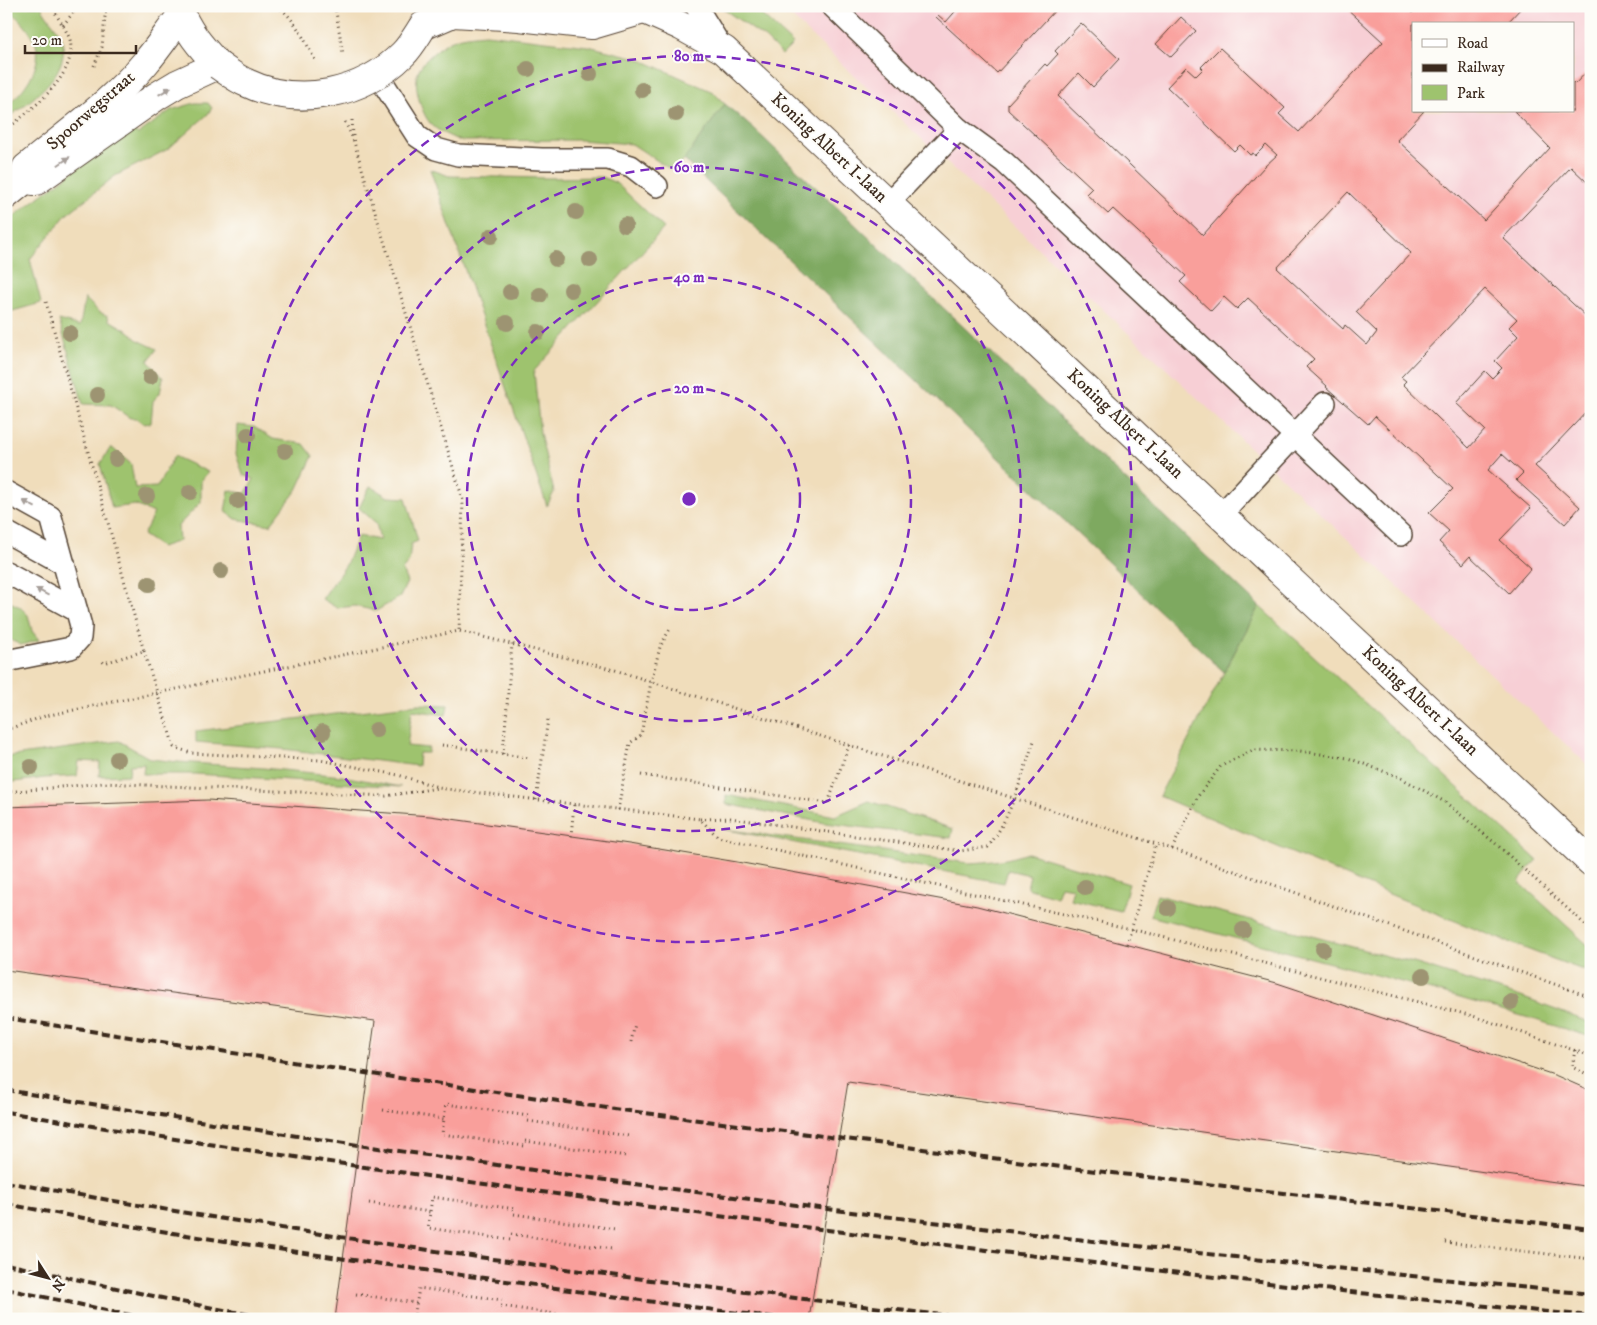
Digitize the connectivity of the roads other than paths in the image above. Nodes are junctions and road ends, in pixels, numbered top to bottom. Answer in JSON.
{"nodes":[{"id":1,"x":696,"y":6,"type":"edge"},
{"id":2,"x":832,"y":6,"type":"edge"},
{"id":3,"x":640,"y":8,"type":"edge"},
{"id":4,"x":179,"y":11,"type":"edge"},
{"id":5,"x":427,"y":16,"type":"edge"},
{"id":6,"x":724,"y":50,"type":"junction"},
{"id":7,"x":218,"y":65,"type":"junction"},
{"id":8,"x":378,"y":74,"type":"junction"},
{"id":9,"x":115,"y":110,"type":"junction"},
{"id":10,"x":959,"y":129,"type":"junction"},
{"id":11,"x":657,"y":186,"type":"dead end"},
{"id":12,"x":14,"y":189,"type":"edge"},
{"id":13,"x":888,"y":203,"type":"junction"},
{"id":14,"x":1325,"y":403,"type":"dead end"},
{"id":15,"x":1294,"y":436,"type":"junction"},
{"id":16,"x":6,"y":492,"type":"edge"},
{"id":17,"x":1221,"y":515,"type":"junction"},
{"id":18,"x":6,"y":532,"type":"edge"},
{"id":19,"x":1401,"y":535,"type":"dead end"},
{"id":20,"x":64,"y":564,"type":"junction"},
{"id":21,"x":6,"y":572,"type":"edge"},
{"id":22,"x":77,"y":611,"type":"junction"},
{"id":23,"x":6,"y":661,"type":"edge"},
{"id":24,"x":1591,"y":862,"type":"edge"}],
"edges":[{"from":1,"to":6,"type":"lane"},
{"from":2,"to":10,"type":"lane"},
{"from":3,"to":5,"type":"main road","name":"Koning Albert I-laan"},
{"from":3,"to":6,"type":"main road","name":"Koning Albert I-laan"},
{"from":4,"to":7,"type":"main road"},
{"from":4,"to":9,"type":"main road","name":"Spoorwegstraat"},
{"from":5,"to":8,"type":"main road","bridge":true},
{"from":6,"to":13,"type":"main road","name":"Koning Albert I-laan"},
{"from":7,"to":8,"type":"main road","bridge":true},
{"from":9,"to":7,"type":"main road","name":"Spoorwegstraat","one_way":true},
{"from":8,"to":11,"type":"lane"},
{"from":9,"to":12,"type":"main road","name":"Spoorwegstraat"},
{"from":10,"to":13,"type":"lane"},
{"from":10,"to":15,"type":"lane"},
{"from":13,"to":17,"type":"main road","name":"Koning Albert I-laan"},
{"from":14,"to":15,"type":"lane"},
{"from":15,"to":17,"type":"lane"},
{"from":15,"to":19,"type":"lane"},
{"from":20,"to":16,"type":"lane","one_way":true},
{"from":17,"to":24,"type":"main road","name":"Koning Albert I-laan"},
{"from":18,"to":20,"type":"lane"},
{"from":20,"to":22,"type":"lane"},
{"from":22,"to":21,"type":"lane","one_way":true},
{"from":22,"to":23,"type":"lane"}]}
